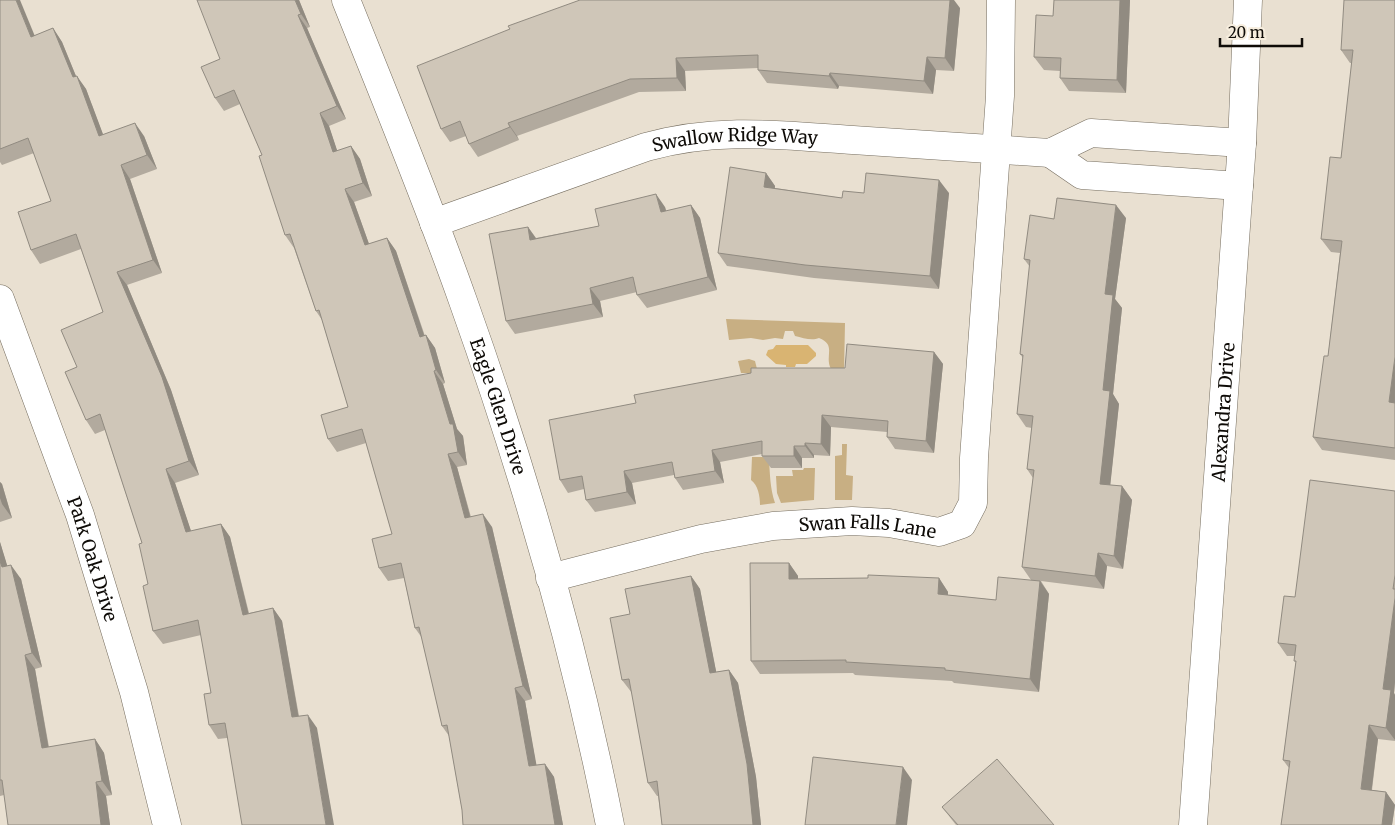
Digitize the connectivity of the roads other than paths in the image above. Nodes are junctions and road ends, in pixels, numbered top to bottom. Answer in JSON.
{"nodes":[{"id":1,"x":346,"y":0,"type":"edge"},
{"id":2,"x":1001,"y":0,"type":"edge"},
{"id":3,"x":1248,"y":0,"type":"edge"},
{"id":4,"x":1147,"y":137,"type":"junction"},
{"id":5,"x":1242,"y":143,"type":"junction"},
{"id":6,"x":996,"y":150,"type":"junction"},
{"id":7,"x":1050,"y":153,"type":"junction"},
{"id":8,"x":1144,"y":179,"type":"junction"},
{"id":9,"x":1239,"y":186,"type":"junction"},
{"id":10,"x":434,"y":223,"type":"junction"},
{"id":11,"x":0,"y":299,"type":"edge"},
{"id":12,"x":550,"y":578,"type":"junction"},
{"id":13,"x":167,"y":825,"type":"edge"},
{"id":14,"x":610,"y":825,"type":"edge"},
{"id":15,"x":1193,"y":825,"type":"edge"}],
"edges":[{"from":1,"to":10,"type":"street","name":"Eagle Glen Drive"},
{"from":2,"to":6,"type":"street","name":"Swan Falls Lane"},
{"from":3,"to":5,"type":"street","name":"Alexandra Drive"},
{"from":4,"to":5,"type":"street","name":"Swallow Ridge Way"},
{"from":4,"to":7,"type":"street","name":"Swallow Ridge Way"},
{"from":4,"to":8,"type":"street"},
{"from":5,"to":9,"type":"street","name":"Alexandra Drive"},
{"from":6,"to":7,"type":"street","name":"Swallow Ridge Way"},
{"from":6,"to":10,"type":"street","name":"Swallow Ridge Way"},
{"from":6,"to":12,"type":"street","name":"Swan Falls Lane"},
{"from":7,"to":8,"type":"street"},
{"from":8,"to":9,"type":"street"},
{"from":9,"to":15,"type":"street","name":"Alexandra Drive"},
{"from":10,"to":12,"type":"street","name":"Eagle Glen Drive"},
{"from":11,"to":13,"type":"street","name":"Park Oak Drive"},
{"from":12,"to":14,"type":"street","name":"Eagle Glen Drive"}]}
